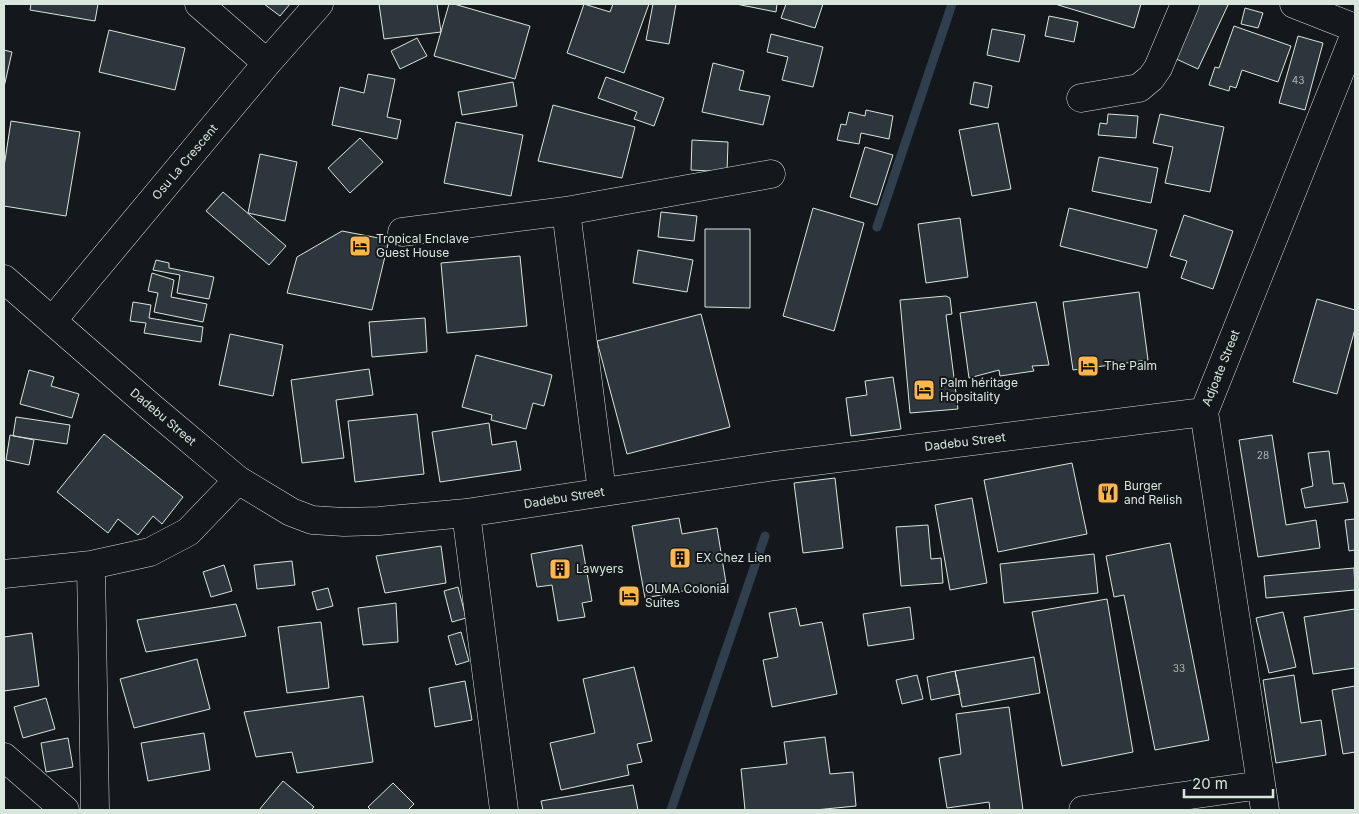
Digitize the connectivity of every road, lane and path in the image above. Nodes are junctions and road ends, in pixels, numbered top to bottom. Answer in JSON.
{"nodes":[{"id":1,"x":199,"y":4,"type":"edge"},
{"id":2,"x":319,"y":4,"type":"edge"},
{"id":3,"x":1185,"y":4,"type":"edge"},
{"id":4,"x":1294,"y":4,"type":"edge"},
{"id":5,"x":1355,"y":28,"type":"edge"},
{"id":6,"x":1355,"y":34,"type":"edge"},
{"id":7,"x":267,"y":63,"type":"junction"},
{"id":8,"x":1081,"y":98,"type":"dead end"},
{"id":9,"x":771,"y":174,"type":"dead end"},
{"id":10,"x":566,"y":211,"type":"junction"},
{"id":11,"x":402,"y":232,"type":"dead end"},
{"id":12,"x":4,"y":279,"type":"edge"},
{"id":13,"x":52,"y":321,"type":"junction"},
{"id":14,"x":1204,"y":412,"type":"junction"},
{"id":15,"x":238,"y":480,"type":"junction"},
{"id":16,"x":602,"y":492,"type":"junction"},
{"id":17,"x":466,"y":513,"type":"junction"},
{"id":18,"x":90,"y":565,"type":"junction"},
{"id":19,"x":4,"y":574,"type":"edge"},
{"id":20,"x":4,"y":757,"type":"edge"},
{"id":21,"x":1263,"y":798,"type":"edge"},
{"id":22,"x":65,"y":810,"type":"edge"},
{"id":23,"x":95,"y":810,"type":"edge"},
{"id":24,"x":504,"y":810,"type":"edge"},
{"id":25,"x":1084,"y":810,"type":"edge"}],
"edges":[{"from":1,"to":7,"type":"street"},
{"from":2,"to":7,"type":"street","name":"Osu La Crescent"},
{"from":3,"to":8,"type":"street"},
{"from":4,"to":5,"type":"street"},
{"from":6,"to":14,"type":"street","name":"Adjoate Street"},
{"from":7,"to":13,"type":"street","name":"Osu La Crescent"},
{"from":9,"to":10,"type":"street"},
{"from":10,"to":11,"type":"street"},
{"from":10,"to":16,"type":"street"},
{"from":12,"to":13,"type":"street","name":"Dadebu Street"},
{"from":13,"to":15,"type":"street","name":"Dadebu Street"},
{"from":14,"to":16,"type":"street","name":"Dadebu Street"},
{"from":14,"to":21,"type":"street","name":"Adjoate Street"},
{"from":15,"to":17,"type":"street","name":"Dadebu Street"},
{"from":15,"to":18,"type":"street"},
{"from":16,"to":17,"type":"street","name":"Dadebu Street"},
{"from":17,"to":24,"type":"street"},
{"from":18,"to":19,"type":"street"},
{"from":18,"to":23,"type":"street"},
{"from":20,"to":22,"type":"street"},
{"from":21,"to":25,"type":"street"}]}
